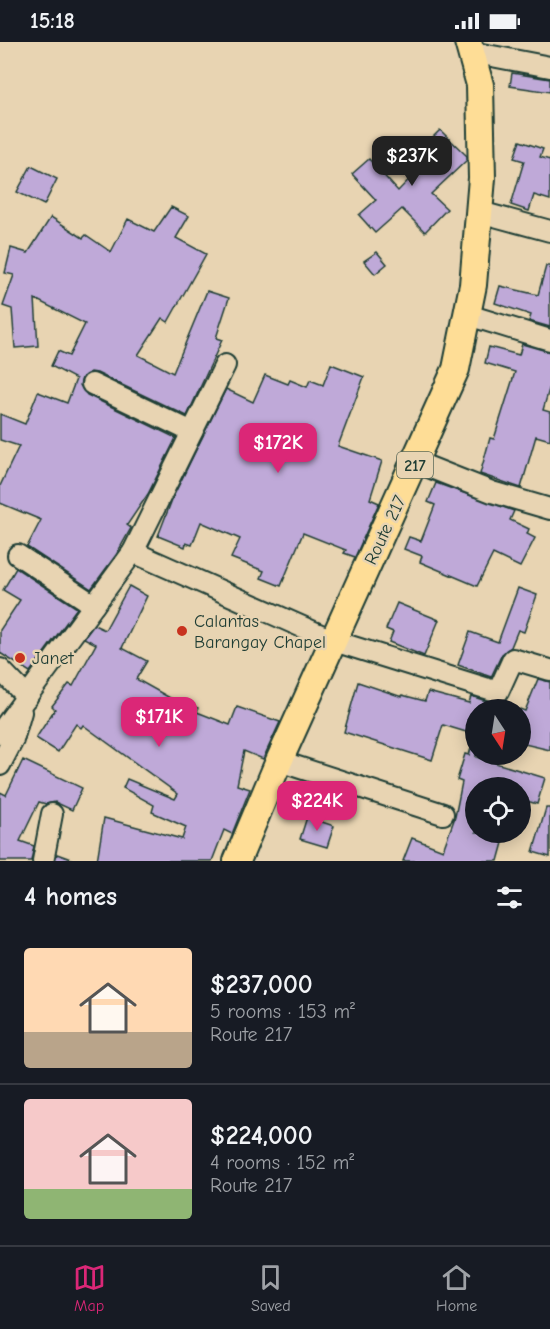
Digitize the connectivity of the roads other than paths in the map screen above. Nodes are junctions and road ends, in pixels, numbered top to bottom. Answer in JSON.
{"nodes":[{"id":1,"x":470,"y":47,"type":"edge"},
{"id":2,"x":550,"y":67,"type":"edge"},
{"id":3,"x":480,"y":212,"type":"junction"},
{"id":4,"x":550,"y":231,"type":"edge"},
{"id":5,"x":468,"y":315,"type":"junction"},
{"id":6,"x":550,"y":340,"type":"edge"},
{"id":7,"x":225,"y":365,"type":"dead end"},
{"id":8,"x":92,"y":384,"type":"dead end"},
{"id":9,"x":192,"y":432,"type":"junction"},
{"id":10,"x":416,"y":462,"type":"junction"},
{"id":11,"x":550,"y":509,"type":"edge"},
{"id":12,"x":133,"y":552,"type":"junction"},
{"id":13,"x":18,"y":555,"type":"dead end"},
{"id":14,"x":94,"y":605,"type":"junction"},
{"id":15,"x":334,"y":641,"type":"junction"},
{"id":16,"x":0,"y":669,"type":"edge"},
{"id":17,"x":550,"y":670,"type":"edge"},
{"id":18,"x":25,"y":701,"type":"junction"},
{"id":19,"x":0,"y":733,"type":"edge"},
{"id":20,"x":279,"y":761,"type":"junction"},
{"id":21,"x":0,"y":765,"type":"edge"},
{"id":22,"x":52,"y":814,"type":"dead end"},
{"id":23,"x":443,"y":814,"type":"dead end"},
{"id":24,"x":43,"y":861,"type":"edge"},
{"id":25,"x":237,"y":861,"type":"edge"}],
"edges":[{"from":1,"to":2,"type":"street"},
{"from":1,"to":3,"type":"main road","name":"Route 217","number":"217"},
{"from":3,"to":4,"type":"street"},
{"from":3,"to":5,"type":"main road","name":"Route 217","number":"217"},
{"from":5,"to":6,"type":"street"},
{"from":5,"to":10,"type":"main road","name":"Route 217","number":"217"},
{"from":7,"to":9,"type":"street"},
{"from":8,"to":9,"type":"street"},
{"from":9,"to":12,"type":"street"},
{"from":10,"to":11,"type":"street"},
{"from":10,"to":15,"type":"main road","name":"Route 217","number":"217"},
{"from":12,"to":14,"type":"street"},
{"from":12,"to":15,"type":"street"},
{"from":13,"to":14,"type":"street"},
{"from":14,"to":18,"type":"street"},
{"from":15,"to":17,"type":"street"},
{"from":15,"to":20,"type":"main road","name":"Route 217","number":"217"},
{"from":16,"to":18,"type":"street"},
{"from":18,"to":19,"type":"street"},
{"from":18,"to":21,"type":"street"},
{"from":20,"to":23,"type":"street"},
{"from":20,"to":25,"type":"main road","name":"Route 217","number":"217"},
{"from":22,"to":24,"type":"street"}]}
